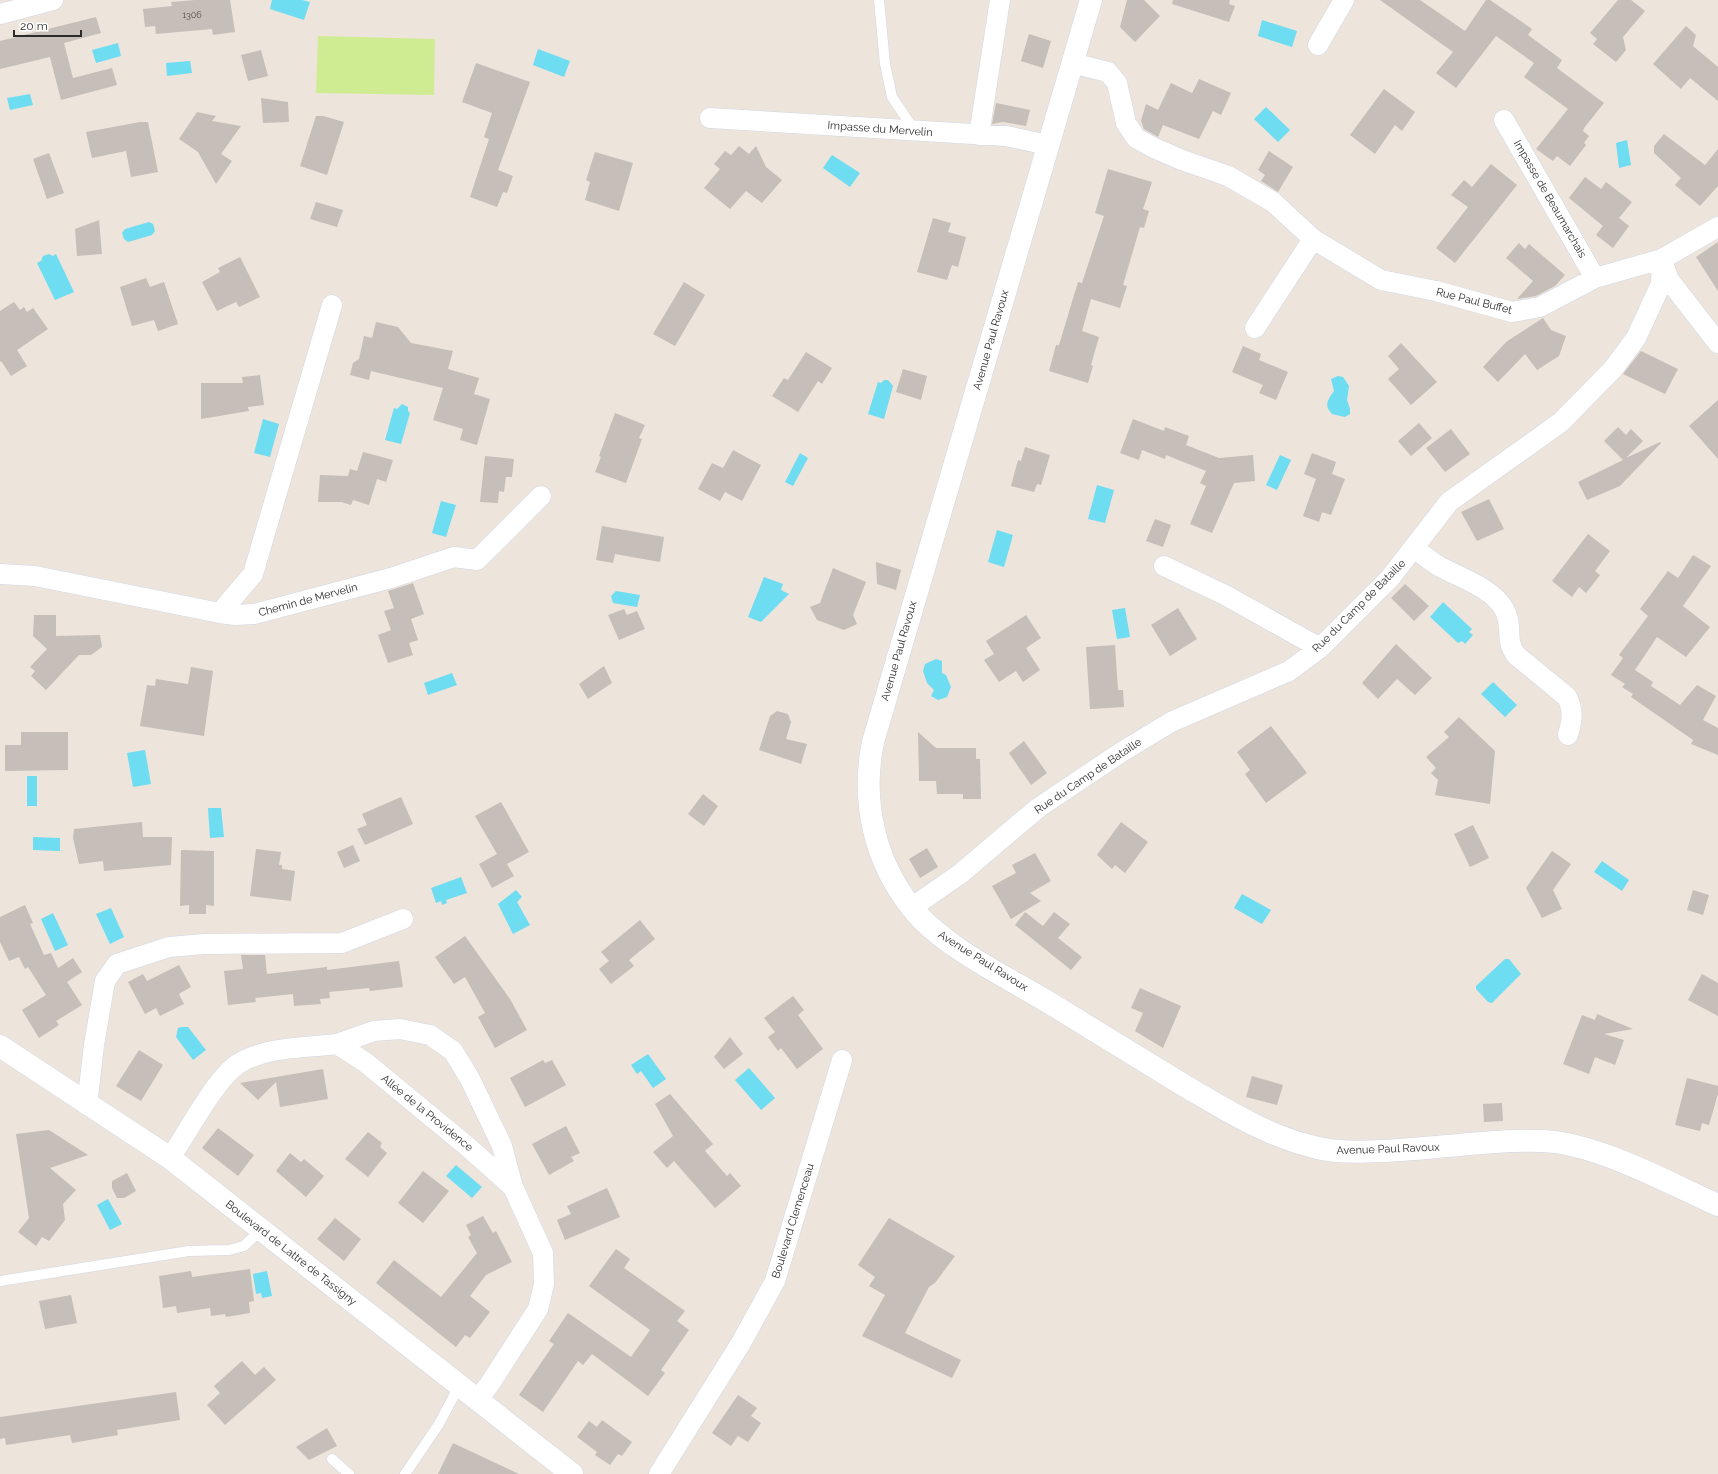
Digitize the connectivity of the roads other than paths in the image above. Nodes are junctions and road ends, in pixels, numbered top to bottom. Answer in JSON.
{"nodes":[{"id":1,"x":53,"y":0,"type":"edge"},
{"id":2,"x":879,"y":0,"type":"edge"},
{"id":3,"x":1000,"y":0,"type":"edge"},
{"id":4,"x":1091,"y":0,"type":"edge"},
{"id":5,"x":1344,"y":0,"type":"edge"},
{"id":6,"x":0,"y":14,"type":"edge"},
{"id":7,"x":1318,"y":45,"type":"dead end"},
{"id":8,"x":1072,"y":63,"type":"junction"},
{"id":9,"x":710,"y":118,"type":"dead end"},
{"id":10,"x":1504,"y":120,"type":"dead end"},
{"id":11,"x":914,"y":131,"type":"junction"},
{"id":12,"x":978,"y":135,"type":"junction"},
{"id":13,"x":1048,"y":145,"type":"junction"},
{"id":14,"x":1718,"y":226,"type":"edge"},
{"id":15,"x":1313,"y":239,"type":"junction"},
{"id":16,"x":1662,"y":259,"type":"junction"},
{"id":17,"x":1595,"y":278,"type":"junction"},
{"id":18,"x":332,"y":305,"type":"dead end"},
{"id":19,"x":1256,"y":328,"type":"dead end"},
{"id":20,"x":1718,"y":343,"type":"edge"},
{"id":21,"x":541,"y":496,"type":"dead end"},
{"id":22,"x":1414,"y":548,"type":"junction"},
{"id":23,"x":1164,"y":566,"type":"dead end"},
{"id":24,"x":0,"y":574,"type":"edge"},
{"id":25,"x":220,"y":613,"type":"junction"},
{"id":26,"x":1320,"y":648,"type":"junction"},
{"id":27,"x":1568,"y":735,"type":"dead end"},
{"id":28,"x":911,"y":908,"type":"junction"},
{"id":29,"x":402,"y":919,"type":"dead end"},
{"id":30,"x":337,"y":1044,"type":"junction"},
{"id":31,"x":0,"y":1046,"type":"edge"},
{"id":32,"x":842,"y":1060,"type":"dead end"},
{"id":33,"x":87,"y":1105,"type":"junction"},
{"id":34,"x":170,"y":1158,"type":"junction"},
{"id":35,"x":513,"y":1187,"type":"junction"},
{"id":36,"x":1718,"y":1205,"type":"edge"},
{"id":37,"x":261,"y":1230,"type":"junction"},
{"id":38,"x":0,"y":1281,"type":"edge"},
{"id":39,"x":460,"y":1386,"type":"junction"},
{"id":40,"x":477,"y":1400,"type":"junction"},
{"id":41,"x":332,"y":1459,"type":"dead end"},
{"id":42,"x":349,"y":1474,"type":"edge"},
{"id":43,"x":405,"y":1474,"type":"edge"},
{"id":44,"x":572,"y":1474,"type":"edge"},
{"id":45,"x":659,"y":1474,"type":"edge"}],
"edges":[{"from":1,"to":6,"type":"street"},
{"from":2,"to":11,"type":"lane"},
{"from":3,"to":12,"type":"street"},
{"from":4,"to":8,"type":"street","name":"Avenue Paul Ravoux"},
{"from":5,"to":7,"type":"street"},
{"from":8,"to":13,"type":"street","name":"Avenue Paul Ravoux"},
{"from":8,"to":15,"type":"street","name":"Rue Paul Buffet"},
{"from":9,"to":11,"type":"street","name":"Impasse du Mervelin"},
{"from":10,"to":17,"type":"street","name":"Impasse de Beaumarchais"},
{"from":11,"to":12,"type":"street","name":"Impasse du Mervelin"},
{"from":12,"to":13,"type":"street","name":"Impasse du Mervelin"},
{"from":13,"to":28,"type":"street","name":"Avenue Paul Ravoux"},
{"from":14,"to":16,"type":"street","name":"Rue Paul Buffet"},
{"from":15,"to":17,"type":"street","name":"Rue Paul Buffet"},
{"from":15,"to":19,"type":"street"},
{"from":16,"to":17,"type":"street","name":"Rue Paul Buffet"},
{"from":16,"to":20,"type":"street"},
{"from":16,"to":22,"type":"street","name":"Rue du Camp de Bataille"},
{"from":18,"to":25,"type":"street"},
{"from":21,"to":25,"type":"street","name":"Chemin de Mervelin"},
{"from":22,"to":26,"type":"street","name":"Rue du Camp de Bataille"},
{"from":22,"to":27,"type":"street"},
{"from":23,"to":26,"type":"street"},
{"from":24,"to":25,"type":"street","name":"Chemin de Mervelin"},
{"from":26,"to":28,"type":"street","name":"Rue du Camp de Bataille"},
{"from":28,"to":36,"type":"street","name":"Avenue Paul Ravoux"},
{"from":29,"to":33,"type":"street"},
{"from":30,"to":34,"type":"street","name":"Allée de la Providence"},
{"from":30,"to":35,"type":"street","name":"Allée de la Providence"},
{"from":30,"to":35,"type":"street","name":"Allée de la Providence"},
{"from":31,"to":33,"type":"street","name":"Boulevard de Lattre de Tassigny"},
{"from":32,"to":45,"type":"street","name":"Boulevard Clemenceau"},
{"from":33,"to":34,"type":"street","name":"Boulevard de Lattre de Tassigny"},
{"from":34,"to":37,"type":"street","name":"Boulevard de Lattre de Tassigny"},
{"from":35,"to":40,"type":"street","name":"Allée de la Providence"},
{"from":37,"to":38,"type":"lane"},
{"from":37,"to":39,"type":"street","name":"Boulevard de Lattre de Tassigny"},
{"from":39,"to":40,"type":"street","name":"Boulevard de Lattre de Tassigny"},
{"from":39,"to":43,"type":"lane"},
{"from":40,"to":44,"type":"street","name":"Boulevard de Lattre de Tassigny"},
{"from":41,"to":42,"type":"lane"}]}
